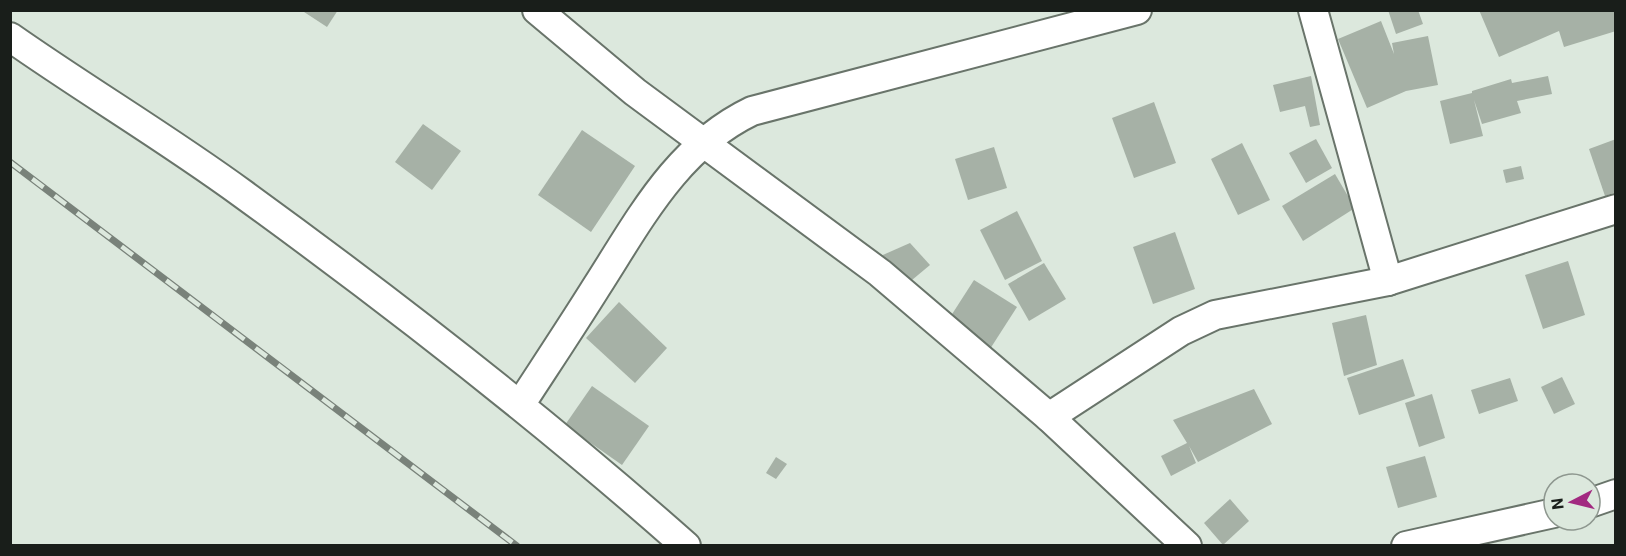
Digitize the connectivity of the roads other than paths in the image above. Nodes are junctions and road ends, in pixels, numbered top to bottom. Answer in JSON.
{"nodes":[{"id":1,"x":537,"y":10,"type":"edge"},
{"id":2,"x":1137,"y":10,"type":"edge"},
{"id":3,"x":1314,"y":10,"type":"edge"},
{"id":4,"x":10,"y":37,"type":"edge"},
{"id":5,"x":703,"y":143,"type":"junction"},
{"id":6,"x":1616,"y":209,"type":"edge"},
{"id":7,"x":1388,"y":281,"type":"junction"},
{"id":8,"x":520,"y":405,"type":"junction"},
{"id":9,"x":1049,"y":417,"type":"junction"},
{"id":10,"x":1542,"y":516,"type":"edge"},
{"id":11,"x":686,"y":546,"type":"edge"},
{"id":12,"x":1187,"y":546,"type":"edge"},
{"id":13,"x":1406,"y":546,"type":"edge"}],
"edges":[{"from":1,"to":5,"type":"street"},
{"from":2,"to":5,"type":"street"},
{"from":3,"to":7,"type":"street"},
{"from":4,"to":8,"type":"street"},
{"from":5,"to":8,"type":"street"},
{"from":5,"to":9,"type":"street"},
{"from":6,"to":7,"type":"street"},
{"from":7,"to":9,"type":"street"},
{"from":8,"to":11,"type":"street"},
{"from":9,"to":12,"type":"street"},
{"from":10,"to":13,"type":"street"}]}
